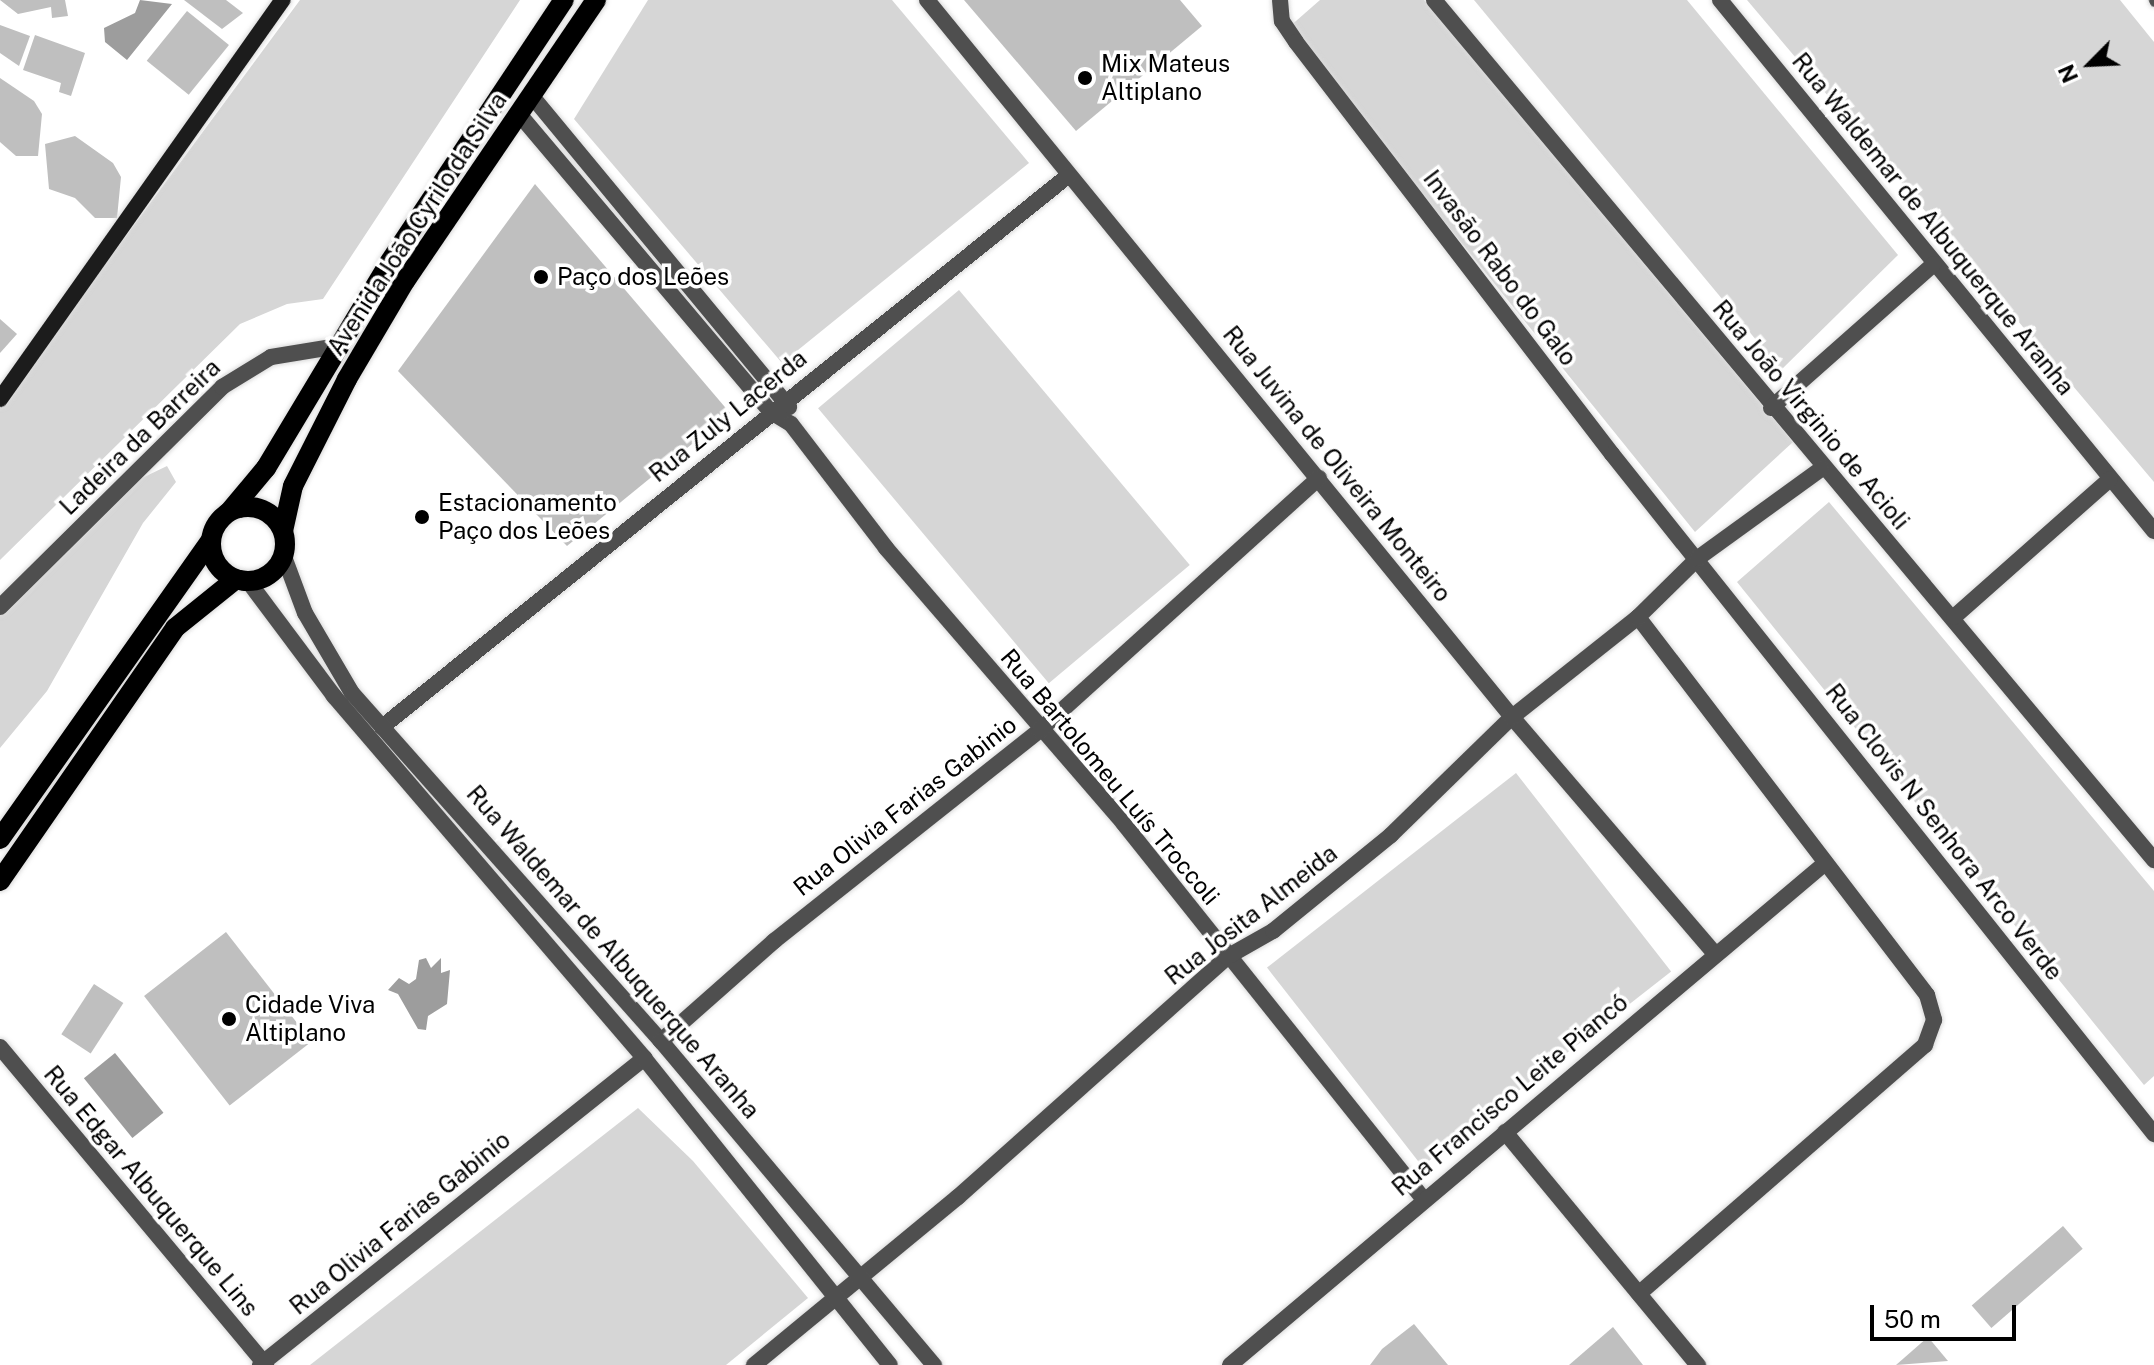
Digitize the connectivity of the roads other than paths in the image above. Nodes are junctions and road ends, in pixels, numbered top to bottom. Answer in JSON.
{"nodes":[{"id":1,"x":283,"y":0,"type":"edge"},
{"id":2,"x":564,"y":0,"type":"edge"},
{"id":3,"x":596,"y":0,"type":"edge"},
{"id":4,"x":1280,"y":0,"type":"edge"},
{"id":5,"x":1434,"y":0,"type":"edge"},
{"id":6,"x":1720,"y":0,"type":"edge"},
{"id":7,"x":936,"y":3,"type":"edge"},
{"id":8,"x":531,"y":95,"type":"junction"},
{"id":9,"x":519,"y":114,"type":"junction"},
{"id":10,"x":1069,"y":175,"type":"junction"},
{"id":11,"x":1934,"y":264,"type":"junction"},
{"id":12,"x":338,"y":346,"type":"junction"},
{"id":13,"x":788,"y":398,"type":"junction"},
{"id":14,"x":0,"y":399,"type":"edge"},
{"id":15,"x":1771,"y":408,"type":"junction"},
{"id":16,"x":771,"y":412,"type":"junction"},
{"id":17,"x":791,"y":424,"type":"junction"},
{"id":18,"x":1821,"y":469,"type":"junction"},
{"id":19,"x":1319,"y":478,"type":"junction"},
{"id":20,"x":2110,"y":479,"type":"junction"},
{"id":21,"x":230,"y":511,"type":"junction"},
{"id":22,"x":283,"y":531,"type":"junction"},
{"id":23,"x":2154,"y":531,"type":"edge"},
{"id":24,"x":211,"y":540,"type":"junction"},
{"id":25,"x":283,"y":554,"type":"junction"},
{"id":26,"x":1698,"y":558,"type":"junction"},
{"id":27,"x":242,"y":580,"type":"junction"},
{"id":28,"x":0,"y":607,"type":"edge"},
{"id":29,"x":1638,"y":617,"type":"junction"},
{"id":30,"x":1954,"y":617,"type":"junction"},
{"id":31,"x":1512,"y":717,"type":"junction"},
{"id":32,"x":382,"y":727,"type":"junction"},
{"id":33,"x":1040,"y":730,"type":"junction"},
{"id":34,"x":0,"y":839,"type":"edge"},
{"id":35,"x":2154,"y":860,"type":"edge"},
{"id":36,"x":1823,"y":865,"type":"junction"},
{"id":37,"x":0,"y":881,"type":"edge"},
{"id":38,"x":1714,"y":953,"type":"junction"},
{"id":39,"x":1227,"y":957,"type":"junction"},
{"id":40,"x":661,"y":1041,"type":"junction"},
{"id":41,"x":0,"y":1047,"type":"edge"},
{"id":42,"x":644,"y":1058,"type":"junction"},
{"id":43,"x":1505,"y":1132,"type":"junction"},
{"id":44,"x":2154,"y":1134,"type":"edge"},
{"id":45,"x":1423,"y":1198,"type":"junction"},
{"id":46,"x":863,"y":1275,"type":"junction"},
{"id":47,"x":1639,"y":1294,"type":"junction"},
{"id":48,"x":836,"y":1300,"type":"junction"},
{"id":49,"x":263,"y":1364,"type":"edge"},
{"id":50,"x":754,"y":1365,"type":"edge"},
{"id":51,"x":890,"y":1365,"type":"edge"},
{"id":52,"x":934,"y":1365,"type":"edge"},
{"id":53,"x":1230,"y":1365,"type":"edge"},
{"id":54,"x":1698,"y":1365,"type":"edge"}],
"edges":[{"from":1,"to":14,"type":"main road"},
{"from":2,"to":12,"type":"main road","name":"Avenida João Cyrilo da Silva"},
{"from":3,"to":8,"type":"main road","name":"Avenida João Cyrilo da Silva"},
{"from":4,"to":26,"type":"street","name":"Invasão Rabo do Galo"},
{"from":5,"to":15,"type":"street","name":"Rua João Virginio de Acioli"},
{"from":6,"to":11,"type":"street","name":"Rua Waldemar de Albuquerque Aranha"},
{"from":7,"to":10,"type":"street","name":"Rua Juvina de Oliveira Monteiro"},
{"from":8,"to":9,"type":"main road","name":"Avenida João Cyrilo da Silva"},
{"from":8,"to":13,"type":"street"},
{"from":9,"to":16,"type":"street","name":"Rua Bartolomeu Luís Troccoli"},
{"from":9,"to":22,"type":"main road","name":"Avenida João Cyrilo da Silva"},
{"from":10,"to":13,"type":"street","name":"Rua Zuly Lacerda"},
{"from":10,"to":19,"type":"street","name":"Rua Juvina de Oliveira Monteiro"},
{"from":11,"to":15,"type":"street"},
{"from":11,"to":20,"type":"street","name":"Rua Waldemar de Albuquerque Aranha"},
{"from":12,"to":21,"type":"main road","name":"Avenida João Cyrilo da Silva"},
{"from":12,"to":28,"type":"street","name":"Ladeira da Barreira"},
{"from":13,"to":16,"type":"street","name":"Rua Zuly Lacerda"},
{"from":13,"to":17,"type":"street"},
{"from":15,"to":18,"type":"street","name":"Rua João Virginio de Acioli"},
{"from":16,"to":17,"type":"street","name":"Rua Bartolomeu Luís Troccoli"},
{"from":16,"to":32,"type":"street","name":"Rua Zuly Lacerda"},
{"from":17,"to":33,"type":"street","name":"Rua Bartolomeu Luís Troccoli"},
{"from":18,"to":26,"type":"street","name":"Rua Josita Almeida"},
{"from":18,"to":30,"type":"street","name":"Rua João Virginio de Acioli"},
{"from":19,"to":31,"type":"street","name":"Rua Juvina de Oliveira Monteiro"},
{"from":19,"to":33,"type":"street","name":"Rua Olivia Farias Gabinio"},
{"from":20,"to":23,"type":"street","name":"Rua Waldemar de Albuquerque Aranha"},
{"from":20,"to":30,"type":"street"},
{"from":21,"to":22,"type":"main road"},
{"from":21,"to":24,"type":"main road"},
{"from":22,"to":25,"type":"main road"},
{"from":24,"to":27,"type":"main road"},
{"from":24,"to":34,"type":"main road"},
{"from":25,"to":27,"type":"main road"},
{"from":25,"to":32,"type":"street","name":"Rua Waldemar de Albuquerque Aranha"},
{"from":26,"to":29,"type":"street","name":"Rua Josita Almeida"},
{"from":26,"to":44,"type":"street","name":"Rua Clovis N Senhora Arco Verde"},
{"from":27,"to":37,"type":"main road"},
{"from":27,"to":42,"type":"street"},
{"from":29,"to":31,"type":"street","name":"Rua Josita Almeida"},
{"from":29,"to":36,"type":"street"},
{"from":30,"to":35,"type":"street","name":"Rua João Virginio de Acioli"},
{"from":31,"to":38,"type":"street","name":"Rua Juvina de Oliveira Monteiro"},
{"from":31,"to":39,"type":"street","name":"Rua Josita Almeida"},
{"from":32,"to":40,"type":"street","name":"Rua Waldemar de Albuquerque Aranha"},
{"from":33,"to":39,"type":"street","name":"Rua Bartolomeu Luís Troccoli"},
{"from":33,"to":40,"type":"street","name":"Rua Olivia Farias Gabinio"},
{"from":36,"to":38,"type":"street","name":"Rua Francisco Leite Piancó"},
{"from":36,"to":47,"type":"street"},
{"from":38,"to":43,"type":"street","name":"Rua Francisco Leite Piancó"},
{"from":39,"to":45,"type":"street","name":"Rua Bartolomeu Luís Troccoli"},
{"from":39,"to":46,"type":"street","name":"Rua Josita Almeida"},
{"from":40,"to":46,"type":"street","name":"Rua Waldemar de Albuquerque Aranha"},
{"from":41,"to":49,"type":"street","name":"Rua Edgar Albuquerque Lins"},
{"from":42,"to":48,"type":"street"},
{"from":42,"to":49,"type":"street","name":"Rua Olivia Farias Gabinio"},
{"from":43,"to":45,"type":"street","name":"Rua Francisco Leite Piancó"},
{"from":43,"to":47,"type":"street"},
{"from":45,"to":53,"type":"street","name":"Rua Francisco Leite Piancó"},
{"from":46,"to":48,"type":"street","name":"Rua Josita Almeida"},
{"from":46,"to":52,"type":"street","name":"Rua Waldemar de Albuquerque Aranha"},
{"from":47,"to":54,"type":"street"},
{"from":48,"to":50,"type":"street","name":"Rua Josita Almeida"},
{"from":48,"to":51,"type":"street"}]}
